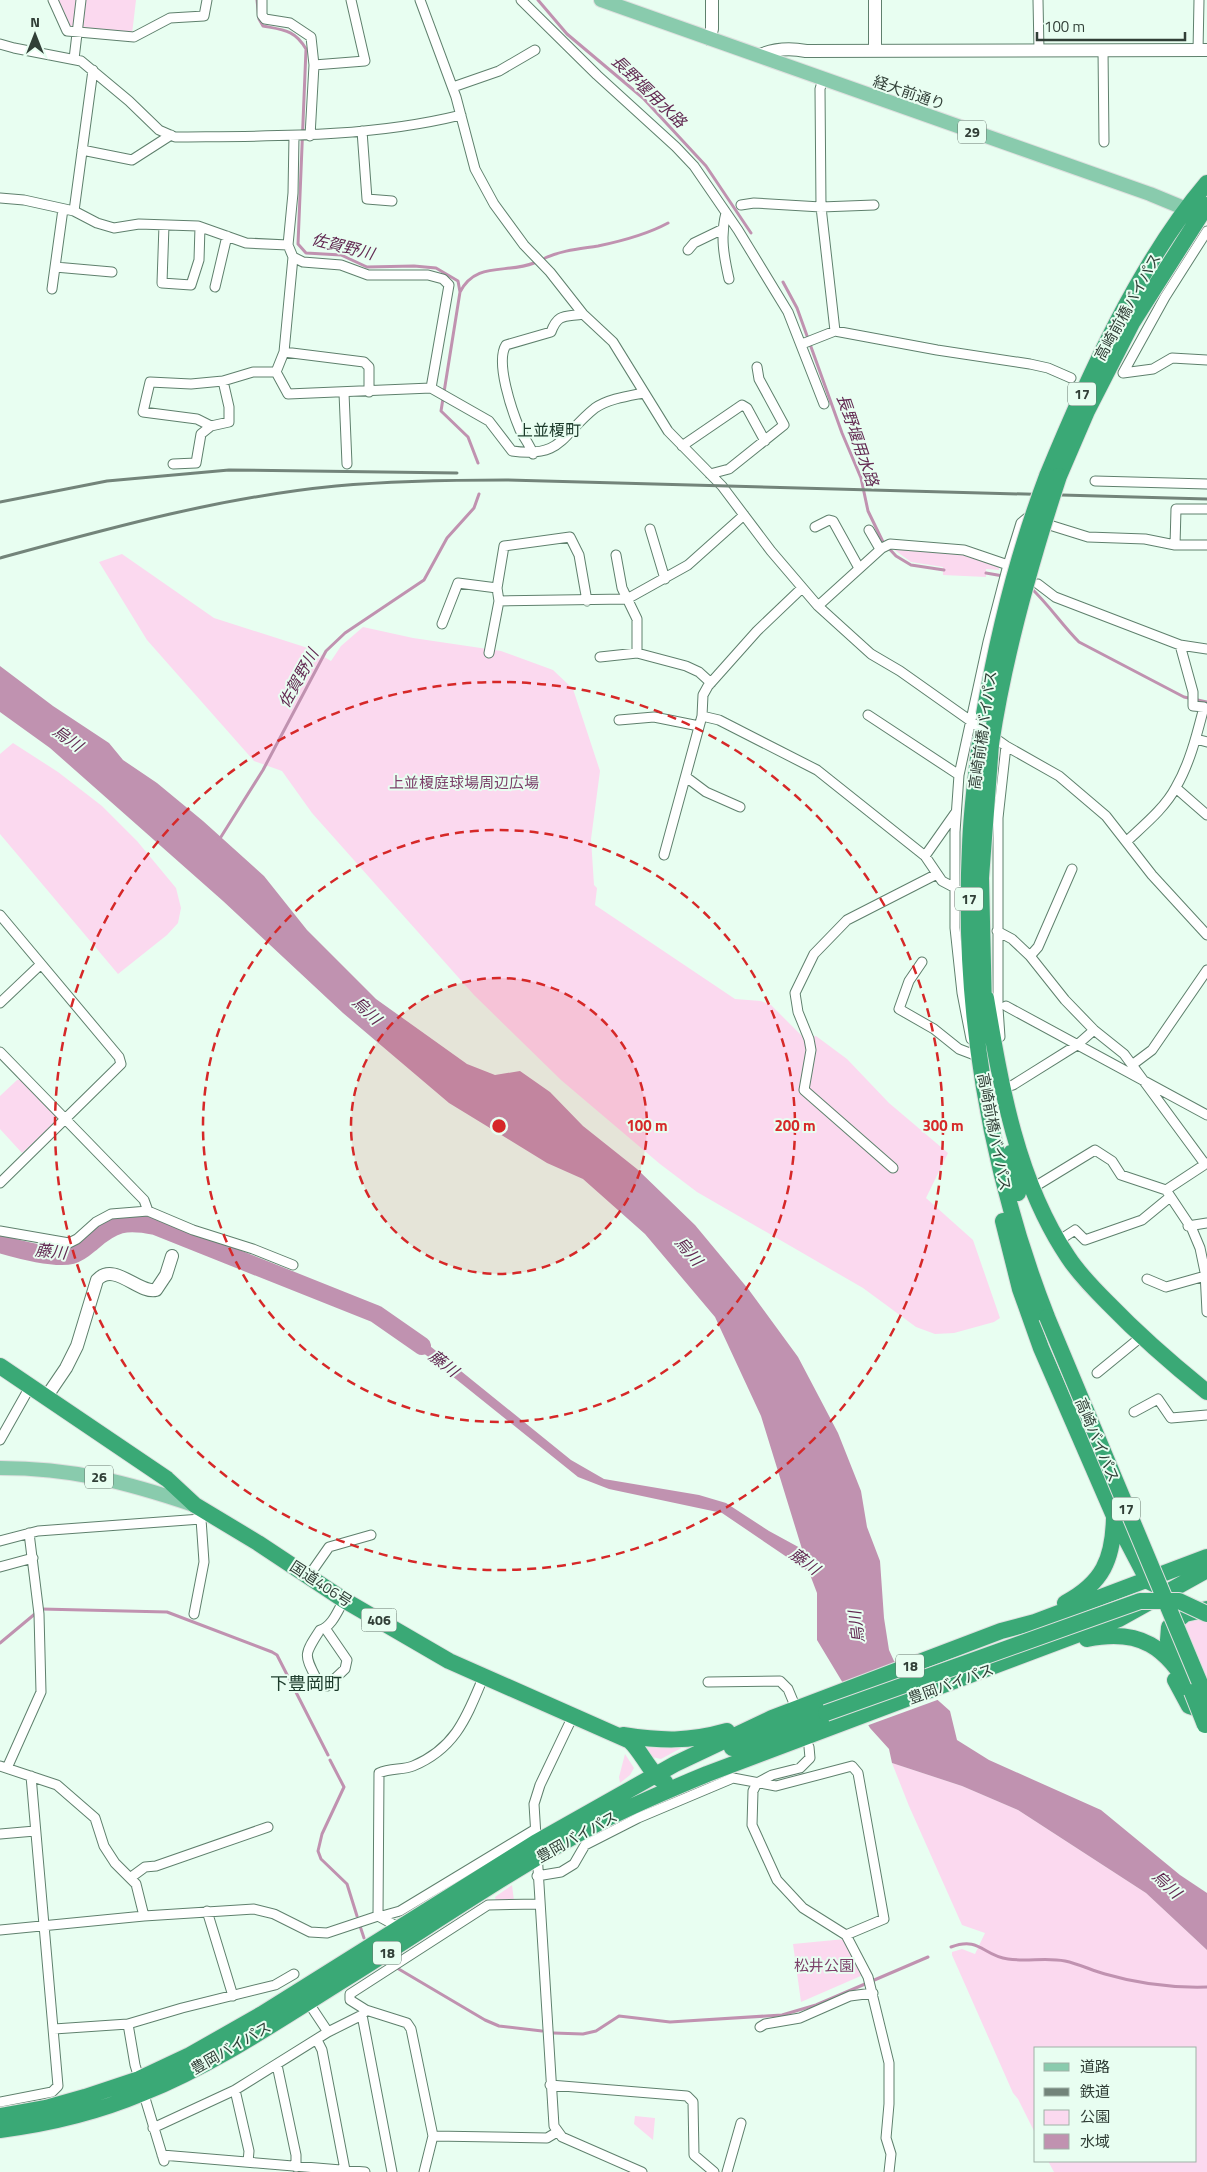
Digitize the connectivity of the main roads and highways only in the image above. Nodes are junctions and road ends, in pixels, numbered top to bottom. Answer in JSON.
{"nodes":[{"id":1,"x":601,"y":0,"type":"edge"},
{"id":2,"x":1207,"y":183,"type":"edge"},
{"id":3,"x":1200,"y":211,"type":"edge"},
{"id":4,"x":992,"y":744,"type":"junction"},
{"id":5,"x":984,"y":984,"type":"junction"},
{"id":6,"x":996,"y":1146,"type":"junction"},
{"id":7,"x":1025,"y":1191,"type":"junction"},
{"id":8,"x":1051,"y":1315,"type":"junction"},
{"id":9,"x":0,"y":1366,"type":"edge"},
{"id":10,"x":1207,"y":1392,"type":"edge"},
{"id":11,"x":0,"y":1468,"type":"edge"},
{"id":12,"x":201,"y":1512,"type":"junction"},
{"id":13,"x":1114,"y":1516,"type":"junction"},
{"id":14,"x":1207,"y":1557,"type":"edge"},
{"id":15,"x":1207,"y":1563,"type":"edge"},
{"id":16,"x":1207,"y":1570,"type":"edge"},
{"id":17,"x":1154,"y":1579,"type":"junction"},
{"id":18,"x":1178,"y":1588,"type":"junction"},
{"id":19,"x":1207,"y":1609,"type":"edge"},
{"id":20,"x":1207,"y":1614,"type":"edge"},
{"id":21,"x":1001,"y":1631,"type":"junction"},
{"id":22,"x":1159,"y":1654,"type":"junction"},
{"id":23,"x":1002,"y":1665,"type":"junction"},
{"id":24,"x":1182,"y":1675,"type":"junction"},
{"id":25,"x":1207,"y":1678,"type":"edge"},
{"id":26,"x":1207,"y":1700,"type":"edge"},
{"id":27,"x":826,"y":1713,"type":"junction"},
{"id":28,"x":772,"y":1718,"type":"junction"},
{"id":29,"x":1206,"y":1721,"type":"edge"},
{"id":30,"x":616,"y":1734,"type":"junction"},
{"id":31,"x":656,"y":1777,"type":"junction"},
{"id":32,"x":682,"y":1784,"type":"junction"},
{"id":33,"x":535,"y":1852,"type":"junction"},
{"id":34,"x":141,"y":2086,"type":"junction"},
{"id":35,"x":0,"y":2116,"type":"edge"},
{"id":36,"x":0,"y":2130,"type":"edge"}],
"edges":[{"from":1,"to":3,"type":"main road","name":"経大前通り","number":"29"},
{"from":2,"to":3,"type":"highway","name":"高崎前橋バイパス","number":"17"},
{"from":3,"to":4,"type":"highway","name":"高崎前橋バイパス","number":"17","bridge":true},
{"from":4,"to":5,"type":"highway","name":"高崎前橋バイパス","number":"17"},
{"from":4,"to":6,"type":"highway","name":"高崎前橋バイパス","number":"17"},
{"from":5,"to":7,"type":"highway","number":"17"},
{"from":5,"to":7,"type":"highway","name":"高崎前橋バイパス","number":"17"},
{"from":6,"to":8,"type":"highway","name":"高崎前橋バイパス","number":"17"},
{"from":6,"to":13,"type":"highway","number":"17"},
{"from":7,"to":8,"type":"highway","name":"高崎前橋バイパス","number":"17"},
{"from":7,"to":10,"type":"highway","number":"17"},
{"from":8,"to":25,"type":"highway","name":"高崎バイパス","number":"17"},
{"from":8,"to":26,"type":"highway","name":"高崎バイパス","number":"17","bridge":true},
{"from":9,"to":12,"type":"highway","name":"国道406号","number":"406"},
{"from":11,"to":12,"type":"main road","number":"26"},
{"from":12,"to":30,"type":"highway","name":"国道406号","number":"406"},
{"from":13,"to":17,"type":"highway","number":"17"},
{"from":13,"to":21,"type":"highway"},
{"from":14,"to":17,"type":"highway"},
{"from":15,"to":17,"type":"highway"},
{"from":16,"to":18,"type":"highway","name":"豊岡バイパス"},
{"from":17,"to":18,"type":"highway"},
{"from":17,"to":21,"type":"highway","name":"豊岡バイパス","number":"18"},
{"from":18,"to":23,"type":"highway","name":"豊岡バイパス","number":"18"},
{"from":19,"to":24,"type":"highway"},
{"from":20,"to":27,"type":"highway","bridge":true},
{"from":21,"to":27,"type":"highway","name":"豊岡バイパス","number":"18"},
{"from":22,"to":23,"type":"highway"},
{"from":22,"to":24,"type":"highway"},
{"from":22,"to":29,"type":"highway"},
{"from":23,"to":27,"type":"highway","name":"豊岡バイパス","number":"18"},
{"from":24,"to":29,"type":"highway","bridge":true},
{"from":27,"to":28,"type":"highway","name":"豊岡バイパス","number":"18"},
{"from":27,"to":31,"type":"highway","number":"18"},
{"from":27,"to":32,"type":"highway","name":"豊岡バイパス","number":"18"},
{"from":28,"to":30,"type":"highway","number":"406"},
{"from":28,"to":31,"type":"highway","name":"豊岡バイパス","number":"18"},
{"from":30,"to":31,"type":"highway","name":"国道406号","number":"406"},
{"from":31,"to":32,"type":"highway"},
{"from":31,"to":33,"type":"highway","name":"豊岡バイパス","number":"18"},
{"from":32,"to":33,"type":"highway","name":"豊岡バイパス","number":"18"},
{"from":33,"to":34,"type":"highway","name":"豊岡バイパス","number":"18"},
{"from":33,"to":34,"type":"highway","name":"豊岡バイパス","number":"18"},
{"from":34,"to":35,"type":"highway","name":"豊岡バイパス","number":"18"},
{"from":34,"to":36,"type":"highway","name":"豊岡バイパス","number":"18"}]}
